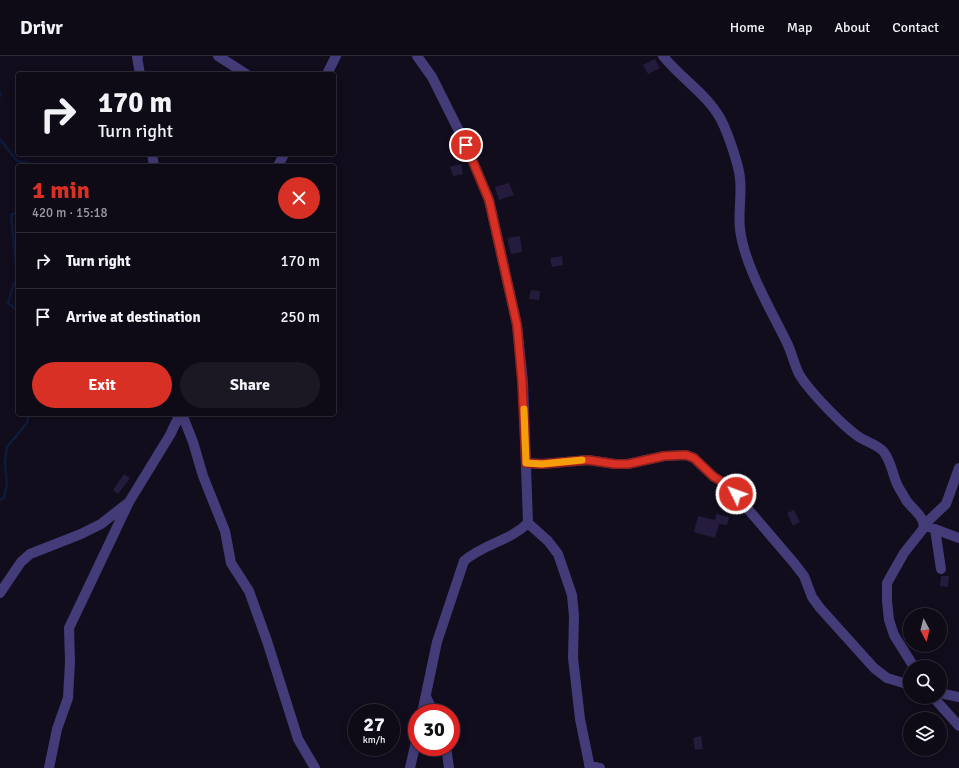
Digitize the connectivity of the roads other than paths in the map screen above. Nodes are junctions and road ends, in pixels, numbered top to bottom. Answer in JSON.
{"nodes":[{"id":1,"x":138,"y":56,"type":"edge"},
{"id":2,"x":218,"y":56,"type":"edge"},
{"id":3,"x":336,"y":56,"type":"edge"},
{"id":4,"x":417,"y":56,"type":"edge"},
{"id":5,"x":663,"y":56,"type":"edge"},
{"id":6,"x":140,"y":72,"type":"edge"},
{"id":7,"x":243,"y":72,"type":"edge"},
{"id":8,"x":328,"y":72,"type":"edge"},
{"id":9,"x":180,"y":416,"type":"edge"},
{"id":10,"x":182,"y":416,"type":"edge"},
{"id":11,"x":526,"y":463,"type":"junction"},
{"id":12,"x":959,"y":468,"type":"edge"},
{"id":13,"x":129,"y":502,"type":"junction"},
{"id":14,"x":528,"y":523,"type":"junction"},
{"id":15,"x":924,"y":525,"type":"junction"},
{"id":16,"x":935,"y":529,"type":"junction"},
{"id":17,"x":959,"y":538,"type":"edge"},
{"id":18,"x":941,"y":569,"type":"dead end"},
{"id":19,"x":0,"y":593,"type":"edge"},
{"id":20,"x":910,"y":660,"type":"edge"},
{"id":21,"x":903,"y":683,"type":"edge"},
{"id":22,"x":947,"y":694,"type":"edge"},
{"id":23,"x":426,"y":697,"type":"junction"},
{"id":24,"x":959,"y":697,"type":"edge"},
{"id":25,"x":424,"y":704,"type":"edge"},
{"id":26,"x":430,"y":704,"type":"edge"},
{"id":27,"x":939,"y":704,"type":"edge"},
{"id":28,"x":959,"y":726,"type":"edge"},
{"id":29,"x":413,"y":756,"type":"edge"},
{"id":30,"x":447,"y":756,"type":"edge"},
{"id":31,"x":589,"y":766,"type":"edge"},
{"id":32,"x":49,"y":768,"type":"edge"},
{"id":33,"x":314,"y":768,"type":"edge"},
{"id":34,"x":410,"y":768,"type":"edge"},
{"id":35,"x":449,"y":768,"type":"edge"},
{"id":36,"x":600,"y":768,"type":"edge"}],
"edges":[{"from":1,"to":6,"type":"street"},
{"from":2,"to":7,"type":"street"},
{"from":3,"to":8,"type":"street"},
{"from":4,"to":11,"type":"street"},
{"from":5,"to":15,"type":"street"},
{"from":9,"to":13,"type":"street"},
{"from":10,"to":33,"type":"street"},
{"from":11,"to":14,"type":"street"},
{"from":11,"to":21,"type":"street"},
{"from":12,"to":15,"type":"street"},
{"from":13,"to":19,"type":"street"},
{"from":13,"to":32,"type":"street"},
{"from":14,"to":23,"type":"street"},
{"from":14,"to":31,"type":"street"},
{"from":15,"to":16,"type":"street"},
{"from":15,"to":20,"type":"street"},
{"from":16,"to":17,"type":"street"},
{"from":16,"to":18,"type":"street"},
{"from":22,"to":24,"type":"street"},
{"from":23,"to":25,"type":"street"},
{"from":23,"to":26,"type":"street"},
{"from":27,"to":28,"type":"street"},
{"from":29,"to":34,"type":"street"},
{"from":30,"to":35,"type":"street"},
{"from":31,"to":36,"type":"street"}]}
